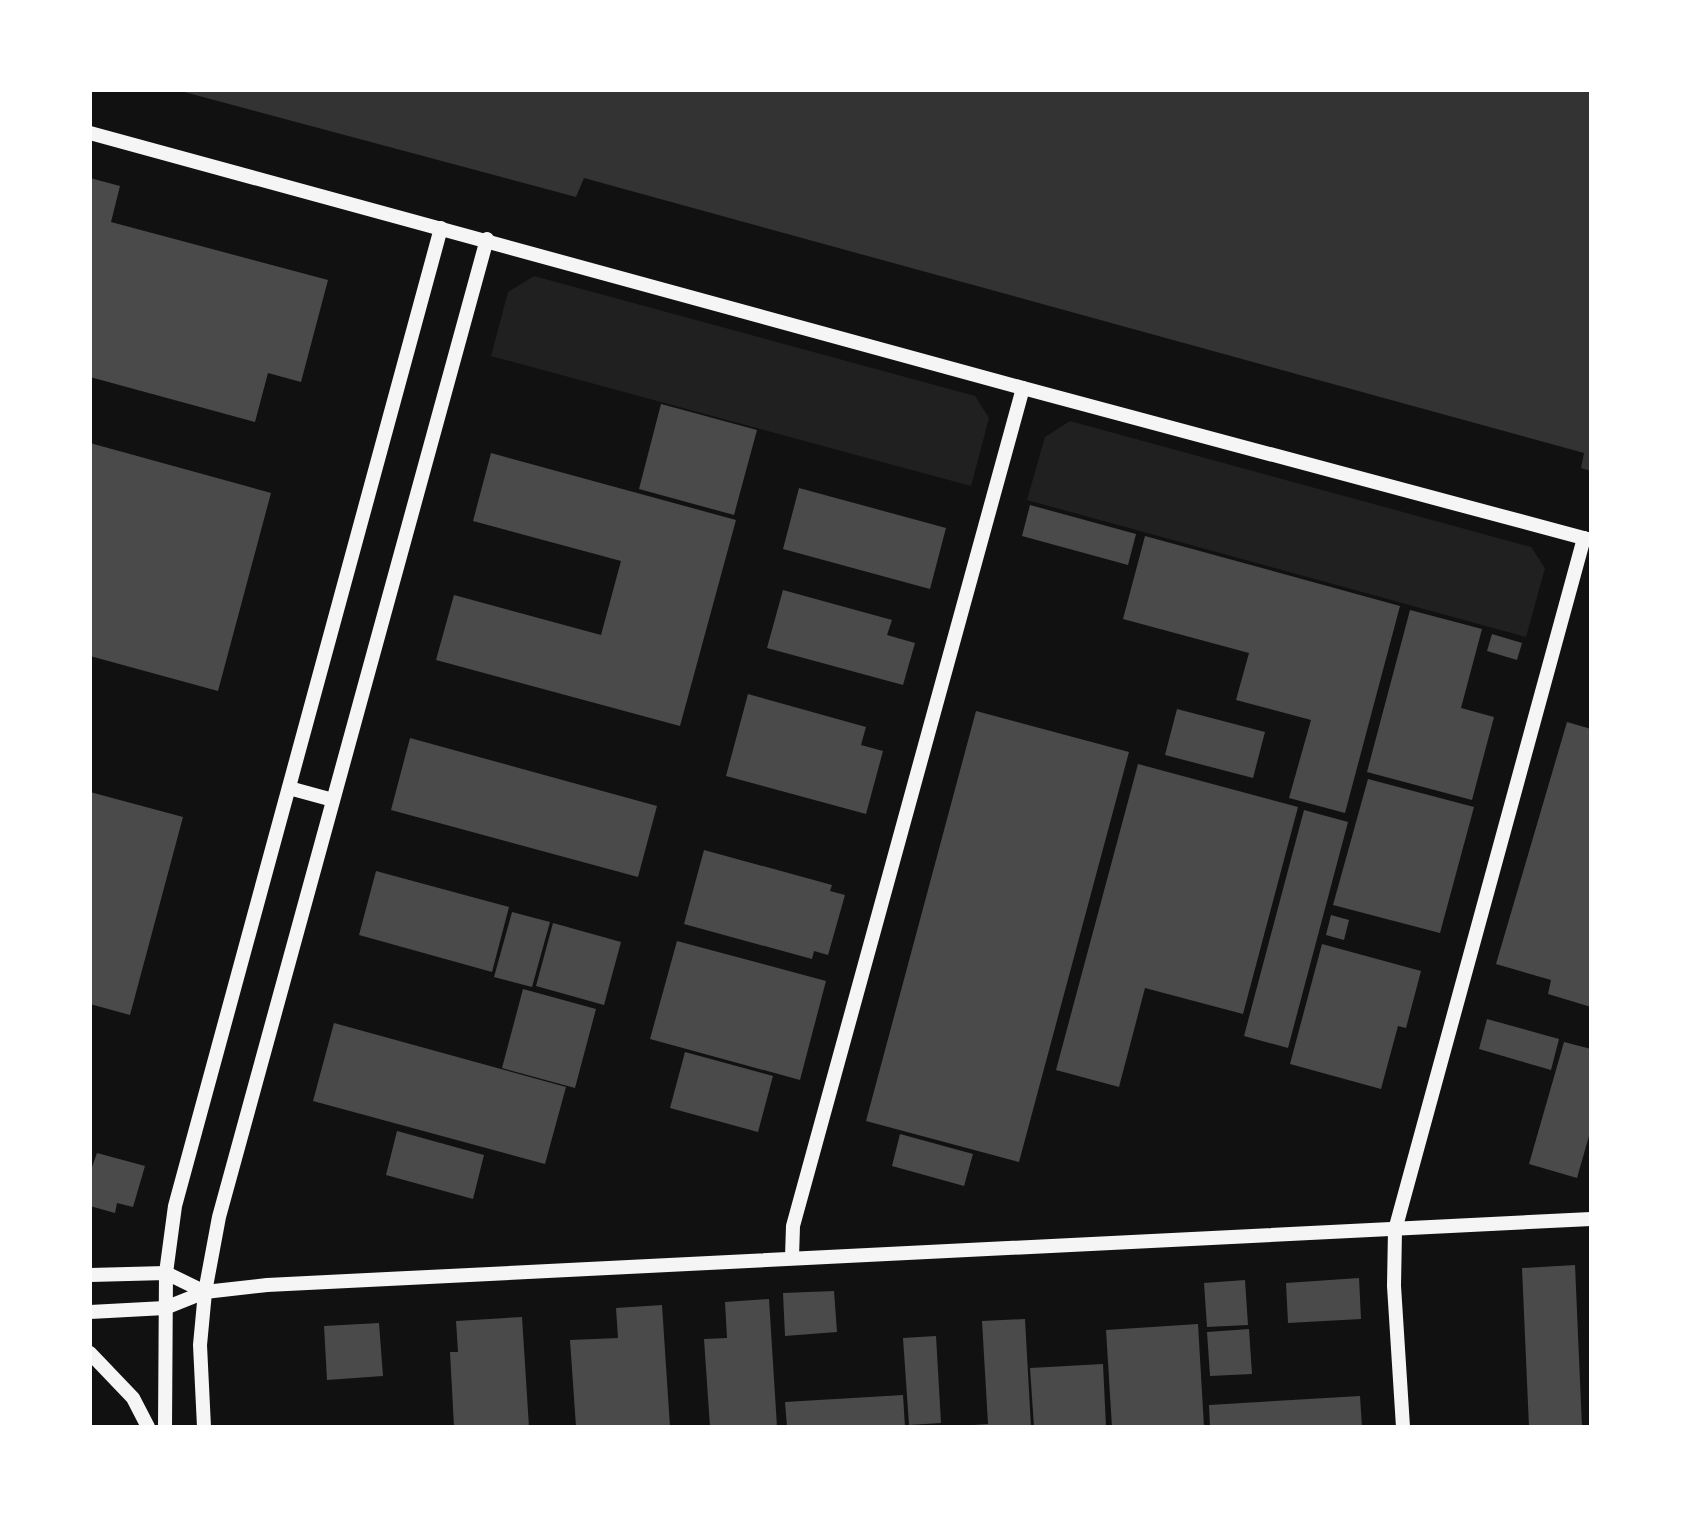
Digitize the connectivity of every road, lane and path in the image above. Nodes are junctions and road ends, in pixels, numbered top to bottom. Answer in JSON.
{"nodes":[{"id":1,"x":90,"y":133,"type":"edge"},
{"id":2,"x":441,"y":228,"type":"junction"},
{"id":3,"x":487,"y":239,"type":"junction"},
{"id":4,"x":1023,"y":388,"type":"junction"},
{"id":5,"x":1588,"y":539,"type":"edge"},
{"id":6,"x":289,"y":788,"type":"junction"},
{"id":7,"x":333,"y":800,"type":"junction"},
{"id":8,"x":1591,"y":1219,"type":"edge"},
{"id":9,"x":1395,"y":1230,"type":"junction"},
{"id":10,"x":792,"y":1257,"type":"junction"},
{"id":11,"x":166,"y":1273,"type":"junction"},
{"id":12,"x":90,"y":1275,"type":"edge"},
{"id":13,"x":205,"y":1292,"type":"junction"},
{"id":14,"x":165,"y":1308,"type":"junction"},
{"id":15,"x":90,"y":1312,"type":"edge"},
{"id":16,"x":90,"y":1353,"type":"edge"},
{"id":17,"x":148,"y":1427,"type":"edge"},
{"id":18,"x":165,"y":1427,"type":"edge"},
{"id":19,"x":204,"y":1427,"type":"edge"},
{"id":20,"x":1403,"y":1427,"type":"edge"}],
"edges":[{"from":1,"to":2,"type":"street"},
{"from":2,"to":3,"type":"street"},
{"from":2,"to":6,"type":"street"},
{"from":3,"to":4,"type":"street"},
{"from":3,"to":7,"type":"street"},
{"from":4,"to":5,"type":"street"},
{"from":4,"to":10,"type":"street"},
{"from":5,"to":9,"type":"street"},
{"from":6,"to":7,"type":"street"},
{"from":6,"to":11,"type":"street"},
{"from":7,"to":13,"type":"street"},
{"from":8,"to":9,"type":"street"},
{"from":9,"to":10,"type":"street"},
{"from":9,"to":20,"type":"street"},
{"from":10,"to":13,"type":"street"},
{"from":11,"to":12,"type":"street"},
{"from":11,"to":13,"type":"street"},
{"from":11,"to":14,"type":"street"},
{"from":13,"to":14,"type":"street"},
{"from":13,"to":19,"type":"street"},
{"from":14,"to":15,"type":"street"},
{"from":14,"to":18,"type":"street"},
{"from":16,"to":17,"type":"street"}]}
